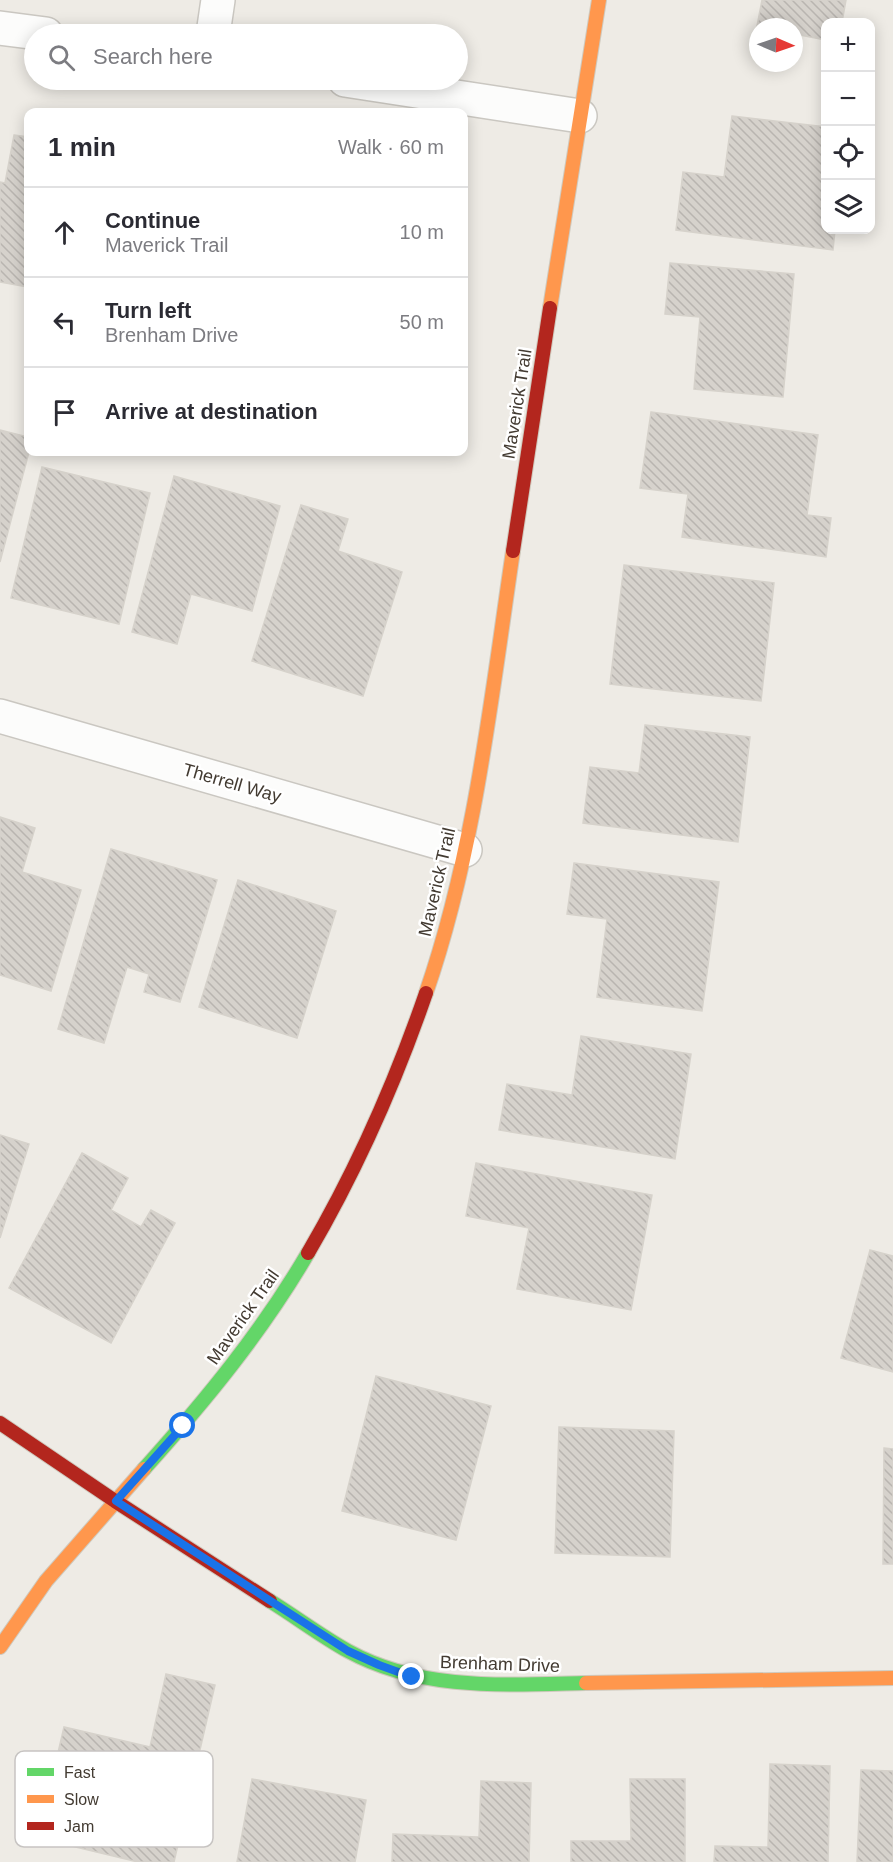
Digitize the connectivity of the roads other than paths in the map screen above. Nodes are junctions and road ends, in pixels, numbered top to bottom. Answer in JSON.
{"nodes":[{"id":1,"x":218,"y":0,"type":"edge"},
{"id":2,"x":599,"y":0,"type":"edge"},
{"id":3,"x":214,"y":24,"type":"edge"},
{"id":4,"x":0,"y":28,"type":"edge"},
{"id":5,"x":24,"y":31,"type":"edge"},
{"id":6,"x":410,"y":90,"type":"edge"},
{"id":7,"x":580,"y":116,"type":"junction"},
{"id":8,"x":0,"y":716,"type":"edge"},
{"id":9,"x":465,"y":850,"type":"junction"},
{"id":10,"x":0,"y":1423,"type":"edge"},
{"id":11,"x":116,"y":1501,"type":"junction"},
{"id":12,"x":0,"y":1647,"type":"edge"},
{"id":13,"x":893,"y":1678,"type":"edge"}],
"edges":[{"from":1,"to":3,"type":"street"},
{"from":2,"to":7,"type":"street","name":"Maverick Trail"},
{"from":4,"to":5,"type":"street"},
{"from":6,"to":7,"type":"street"},
{"from":7,"to":9,"type":"street","name":"Maverick Trail"},
{"from":8,"to":9,"type":"street","name":"Therrell Way"},
{"from":9,"to":11,"type":"street","name":"Maverick Trail"},
{"from":10,"to":11,"type":"street","name":"Brenham Drive"},
{"from":11,"to":12,"type":"street","name":"Maverick Trail"},
{"from":11,"to":13,"type":"street","name":"Brenham Drive"}]}
